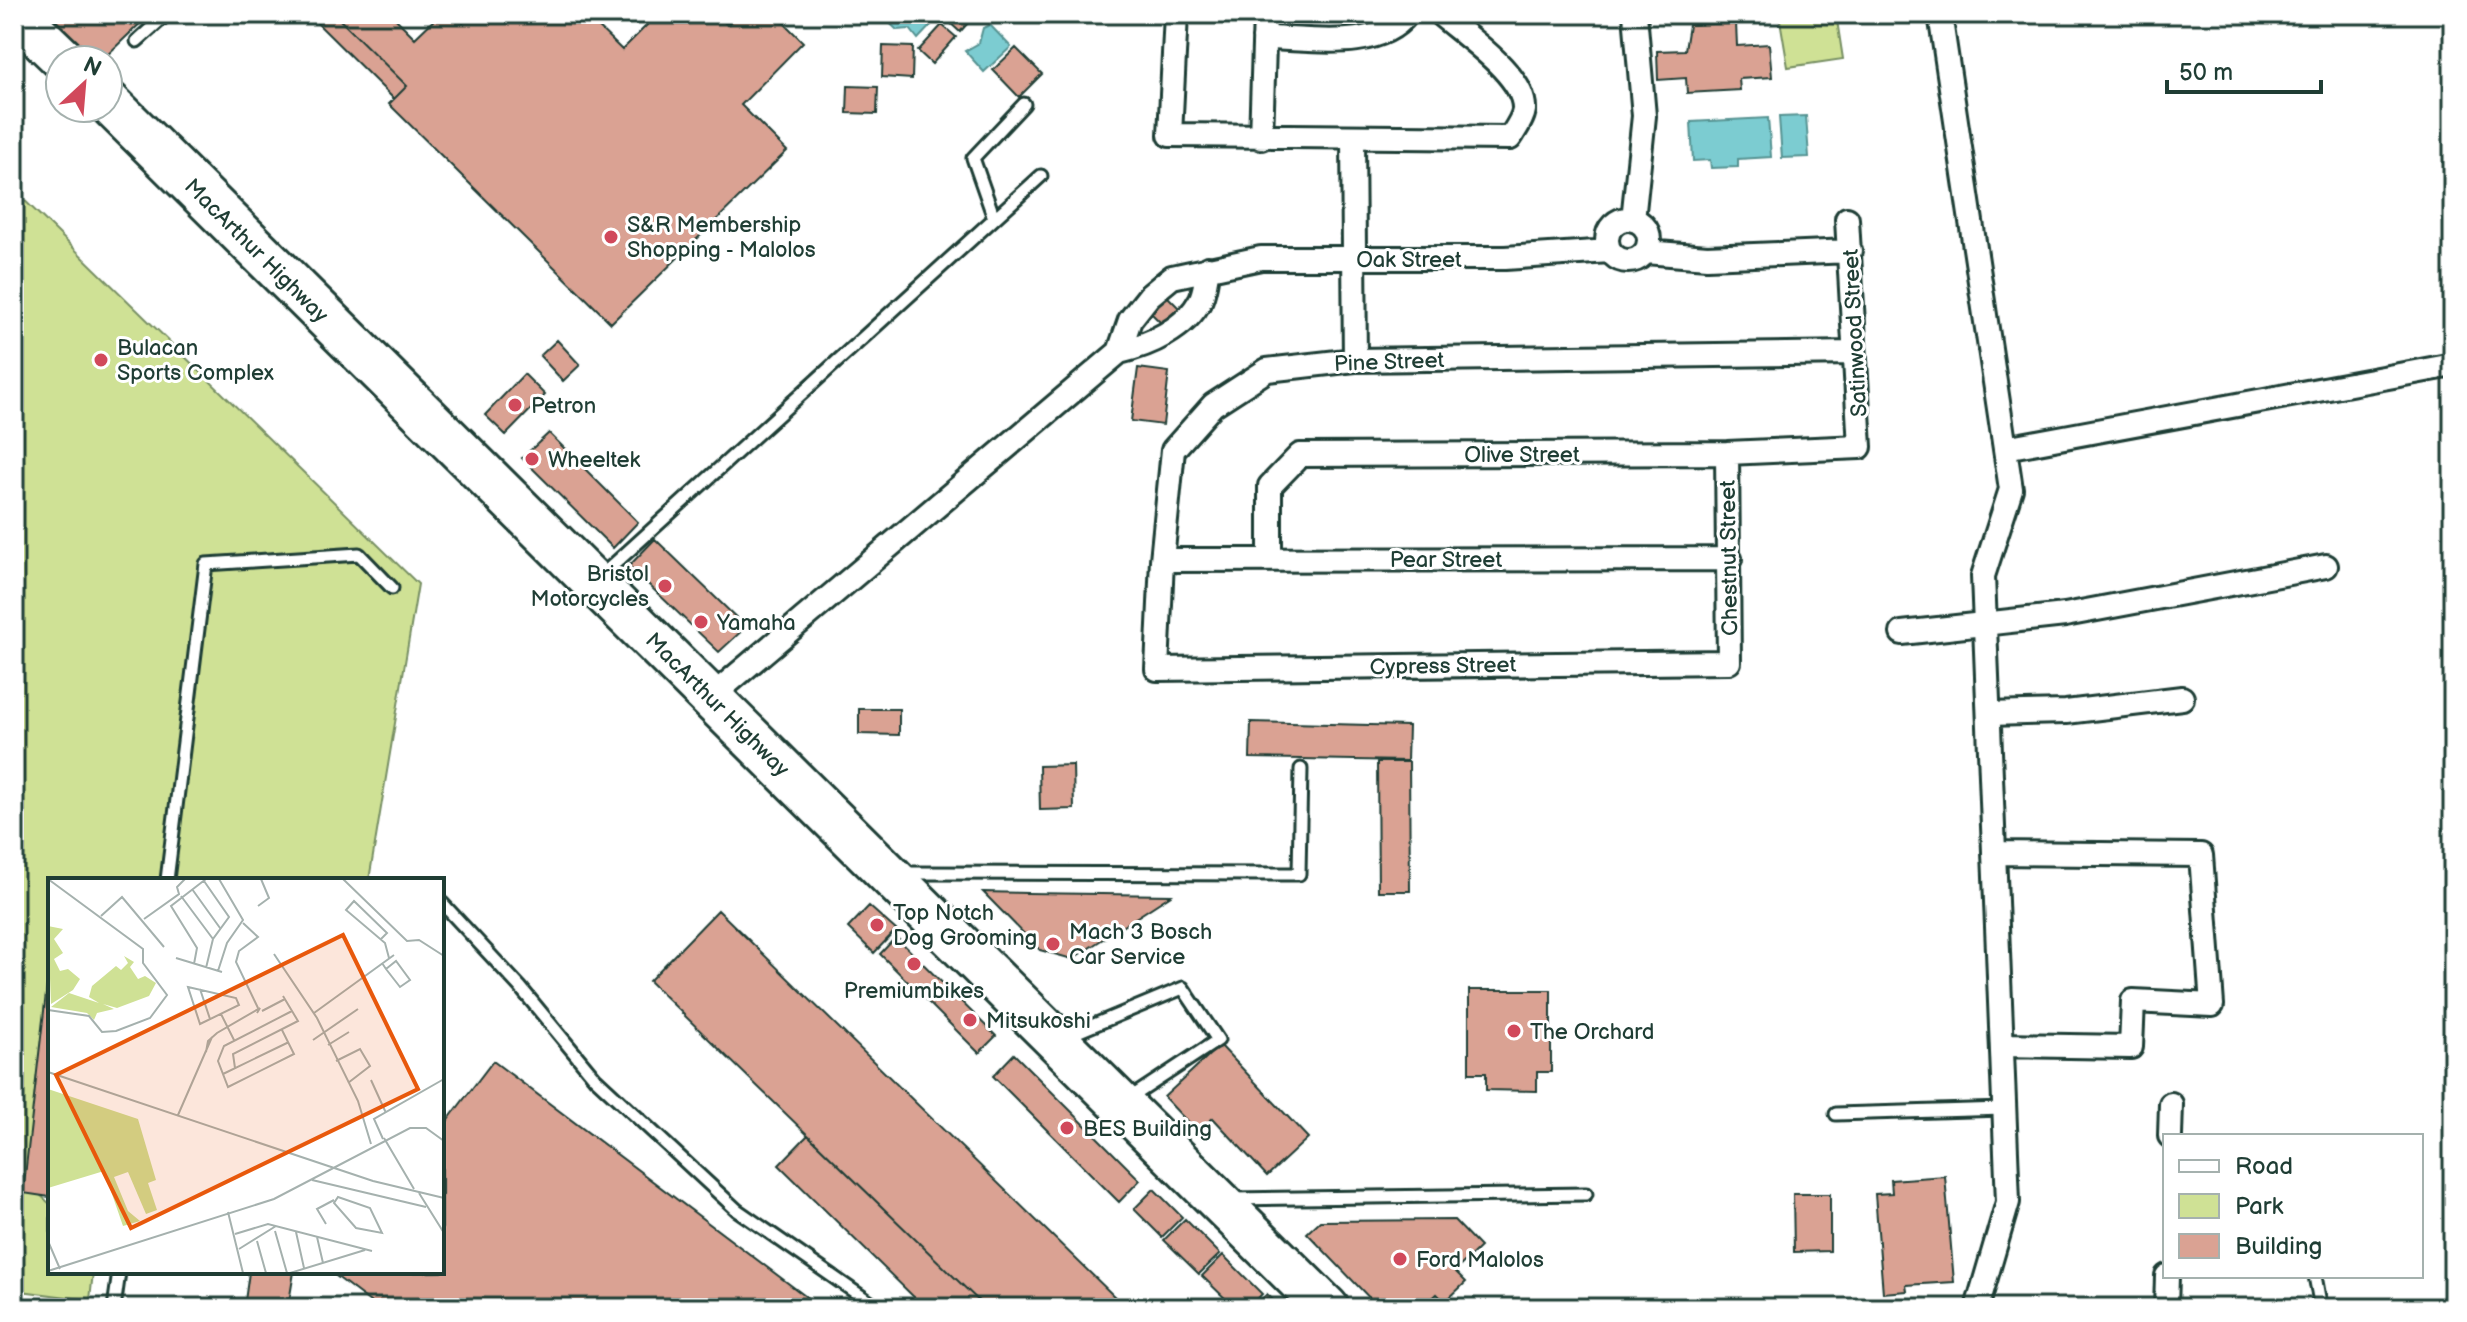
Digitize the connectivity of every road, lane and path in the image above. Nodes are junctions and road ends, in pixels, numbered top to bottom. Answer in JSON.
{"nodes":[{"id":1,"x":16,"y":14,"type":"edge"},
{"id":2,"x":167,"y":14,"type":"edge"},
{"id":3,"x":1176,"y":14,"type":"edge"},
{"id":4,"x":1265,"y":14,"type":"edge"},
{"id":5,"x":1407,"y":14,"type":"edge"},
{"id":6,"x":1440,"y":14,"type":"edge"},
{"id":7,"x":1635,"y":14,"type":"edge"},
{"id":8,"x":1940,"y":14,"type":"edge"},
{"id":9,"x":1264,"y":38,"type":"junction"},
{"id":10,"x":137,"y":41,"type":"dead end"},
{"id":11,"x":47,"y":44,"type":"edge"},
{"id":12,"x":1024,"y":104,"type":"dead end"},
{"id":13,"x":124,"y":118,"type":"edge"},
{"id":14,"x":1261,"y":138,"type":"junction"},
{"id":15,"x":1353,"y":138,"type":"junction"},
{"id":16,"x":1041,"y":176,"type":"dead end"},
{"id":17,"x":994,"y":218,"type":"junction"},
{"id":18,"x":1847,"y":219,"type":"dead end"},
{"id":19,"x":1633,"y":220,"type":"junction"},
{"id":20,"x":1610,"y":251,"type":"junction"},
{"id":21,"x":1850,"y":251,"type":"junction"},
{"id":22,"x":1646,"y":252,"type":"junction"},
{"id":23,"x":1355,"y":260,"type":"junction"},
{"id":24,"x":1208,"y":268,"type":"junction"},
{"id":25,"x":1119,"y":352,"type":"junction"},
{"id":26,"x":1854,"y":353,"type":"junction"},
{"id":27,"x":1355,"y":360,"type":"junction"},
{"id":28,"x":2453,"y":365,"type":"edge"},
{"id":29,"x":1860,"y":447,"type":"joint"},
{"id":30,"x":2005,"y":448,"type":"junction"},
{"id":31,"x":1727,"y":453,"type":"junction"},
{"id":32,"x":1270,"y":559,"type":"junction"},
{"id":33,"x":1730,"y":559,"type":"junction"},
{"id":34,"x":1162,"y":560,"type":"junction"},
{"id":35,"x":2326,"y":566,"type":"dead end"},
{"id":36,"x":594,"y":583,"type":"junction"},
{"id":37,"x":392,"y":588,"type":"dead end"},
{"id":38,"x":1985,"y":624,"type":"junction"},
{"id":39,"x":1902,"y":633,"type":"dead end"},
{"id":40,"x":1729,"y":662,"type":"joint"},
{"id":41,"x":1157,"y":669,"type":"joint"},
{"id":42,"x":711,"y":697,"type":"junction"},
{"id":43,"x":2182,"y":698,"type":"dead end"},
{"id":44,"x":1989,"y":714,"type":"junction"},
{"id":45,"x":1301,"y":769,"type":"dead end"},
{"id":46,"x":1994,"y":853,"type":"junction"},
{"id":47,"x":888,"y":873,"type":"junction"},
{"id":48,"x":167,"y":878,"type":"edge"},
{"id":49,"x":444,"y":905,"type":"edge"},
{"id":50,"x":1057,"y":1040,"type":"junction"},
{"id":51,"x":2002,"y":1045,"type":"junction"},
{"id":52,"x":1122,"y":1103,"type":"junction"},
{"id":53,"x":2171,"y":1104,"type":"dead end"},
{"id":54,"x":2004,"y":1109,"type":"junction"},
{"id":55,"x":1836,"y":1114,"type":"dead end"},
{"id":56,"x":2170,"y":1134,"type":"edge"},
{"id":57,"x":1586,"y":1194,"type":"dead end"},
{"id":58,"x":1218,"y":1199,"type":"junction"},
{"id":59,"x":119,"y":1274,"type":"edge"},
{"id":60,"x":2167,"y":1278,"type":"edge"},
{"id":61,"x":2315,"y":1278,"type":"edge"},
{"id":62,"x":114,"y":1308,"type":"edge"},
{"id":63,"x":878,"y":1308,"type":"edge"},
{"id":64,"x":1327,"y":1308,"type":"edge"},
{"id":65,"x":1977,"y":1308,"type":"edge"},
{"id":66,"x":2166,"y":1308,"type":"edge"},
{"id":67,"x":2321,"y":1308,"type":"edge"}],
"edges":[{"from":1,"to":11,"type":"highway"},
{"from":2,"to":10,"type":"lane"},
{"from":3,"to":14,"type":"street"},
{"from":4,"to":9,"type":"street"},
{"from":5,"to":9,"type":"street"},
{"from":6,"to":15,"type":"street"},
{"from":7,"to":19,"type":"street"},
{"from":8,"to":30,"type":"street"},
{"from":9,"to":14,"type":"street"},
{"from":12,"to":17,"type":"lane"},
{"from":13,"to":36,"type":"highway","name":"MacArthur Highway"},
{"from":14,"to":15,"type":"street"},
{"from":15,"to":23,"type":"street"},
{"from":16,"to":17,"type":"lane"},
{"from":17,"to":36,"type":"lane"},
{"from":18,"to":21,"type":"street","name":"Satinwood Street"},
{"from":19,"to":20,"type":"street"},
{"from":19,"to":22,"type":"street"},
{"from":20,"to":22,"type":"street"},
{"from":20,"to":23,"type":"street","name":"Oak Street"},
{"from":21,"to":22,"type":"street"},
{"from":21,"to":26,"type":"street","name":"Satinwood Street"},
{"from":23,"to":24,"type":"street","name":"Oak Street"},
{"from":23,"to":27,"type":"street"},
{"from":24,"to":25,"type":"street","name":"Oak Street"},
{"from":24,"to":25,"type":"street"},
{"from":25,"to":42,"type":"street"},
{"from":26,"to":27,"type":"street","name":"Pine Street"},
{"from":26,"to":29,"type":"street","name":"Satinwood Street"},
{"from":27,"to":34,"type":"street","name":"Pine Street"},
{"from":28,"to":30,"type":"street"},
{"from":29,"to":31,"type":"street","name":"Olive Street"},
{"from":30,"to":38,"type":"street"},
{"from":31,"to":32,"type":"street","name":"Olive Street"},
{"from":31,"to":33,"type":"street","name":"Chestnut Street"},
{"from":32,"to":33,"type":"street","name":"Pear Street"},
{"from":32,"to":34,"type":"street","name":"Pear Street"},
{"from":33,"to":40,"type":"street","name":"Chestnut Street"},
{"from":34,"to":41,"type":"street","name":"Pine Street"},
{"from":35,"to":38,"type":"street"},
{"from":36,"to":42,"type":"highway","name":"MacArthur Highway"},
{"from":37,"to":48,"type":"lane"},
{"from":38,"to":39,"type":"street"},
{"from":38,"to":44,"type":"street"},
{"from":40,"to":41,"type":"street","name":"Cypress Street"},
{"from":42,"to":47,"type":"highway","name":"MacArthur Highway"},
{"from":43,"to":44,"type":"street"},
{"from":44,"to":46,"type":"street"},
{"from":45,"to":47,"type":"lane"},
{"from":46,"to":51,"type":"street"},
{"from":46,"to":51,"type":"street"},
{"from":47,"to":50,"type":"highway","name":"MacArthur Highway"},
{"from":49,"to":63,"type":"lane"},
{"from":50,"to":52,"type":"highway","name":"MacArthur Highway"},
{"from":50,"to":52,"type":"lane"},
{"from":51,"to":54,"type":"street"},
{"from":52,"to":58,"type":"highway","name":"MacArthur Highway"},
{"from":53,"to":56,"type":"street"},
{"from":54,"to":55,"type":"lane"},
{"from":54,"to":65,"type":"street"},
{"from":57,"to":58,"type":"lane"},
{"from":58,"to":64,"type":"highway","name":"MacArthur Highway"},
{"from":59,"to":62,"type":"lane"},
{"from":60,"to":66,"type":"street"},
{"from":61,"to":67,"type":"lane"}]}
